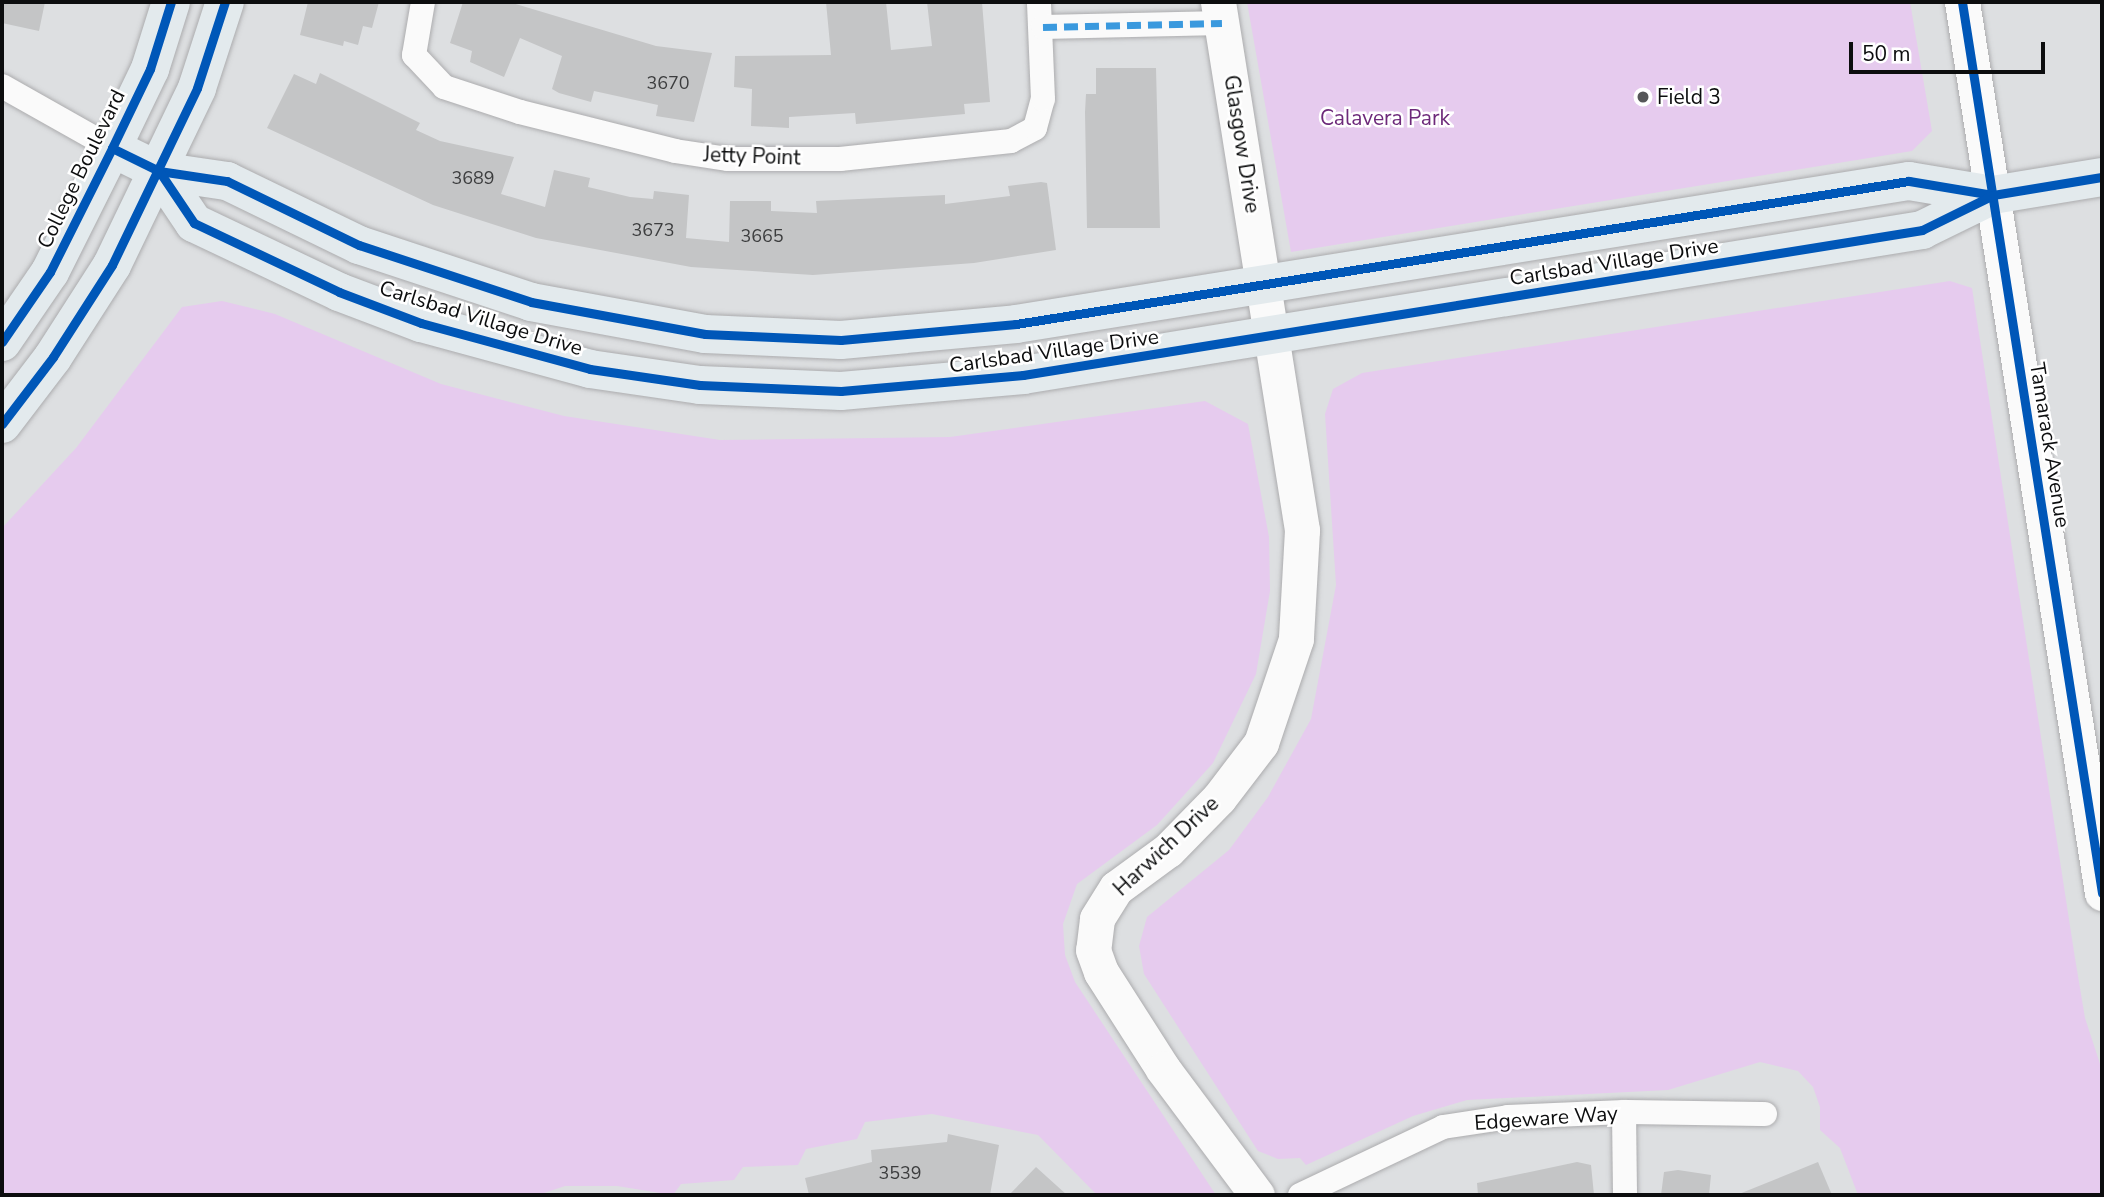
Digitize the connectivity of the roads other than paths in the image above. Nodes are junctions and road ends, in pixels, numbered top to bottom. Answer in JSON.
{"nodes":[{"id":1,"x":171,"y":2,"type":"edge"},
{"id":2,"x":225,"y":2,"type":"edge"},
{"id":3,"x":424,"y":2,"type":"edge"},
{"id":4,"x":1039,"y":2,"type":"edge"},
{"id":5,"x":1962,"y":2,"type":"edge"},
{"id":6,"x":1220,"y":12,"type":"edge"},
{"id":7,"x":1043,"y":27,"type":"junction"},
{"id":8,"x":2,"y":86,"type":"edge"},
{"id":9,"x":112,"y":148,"type":"junction"},
{"id":10,"x":159,"y":171,"type":"junction"},
{"id":11,"x":2102,"y":177,"type":"edge"},
{"id":12,"x":1993,"y":195,"type":"junction"},
{"id":13,"x":1265,"y":286,"type":"junction"},
{"id":14,"x":1272,"y":337,"type":"junction"},
{"id":15,"x":2,"y":342,"type":"edge"},
{"id":16,"x":2,"y":425,"type":"edge"},
{"id":17,"x":2102,"y":893,"type":"edge"},
{"id":18,"x":1624,"y":1112,"type":"junction"},
{"id":19,"x":1765,"y":1114,"type":"dead end"},
{"id":20,"x":1257,"y":1195,"type":"edge"},
{"id":21,"x":1300,"y":1195,"type":"edge"},
{"id":22,"x":1625,"y":1195,"type":"edge"}],
"edges":[{"from":1,"to":9,"type":"main road","name":"College Boulevard"},
{"from":2,"to":10,"type":"main road"},
{"from":3,"to":7,"type":"street","name":"Jetty Point"},
{"from":4,"to":7,"type":"street","name":"Jetty Point"},
{"from":5,"to":12,"type":"street","name":"Tamarack Avenue"},
{"from":6,"to":7,"type":"street"},
{"from":6,"to":13,"type":"street","name":"Glasgow Drive"},
{"from":8,"to":9,"type":"street"},
{"from":9,"to":10,"type":"main road","name":"Carlsbad Village Drive"},
{"from":9,"to":15,"type":"main road","name":"College Boulevard"},
{"from":10,"to":13,"type":"main road","name":"Carlsbad Village Drive"},
{"from":10,"to":14,"type":"main road","name":"Carlsbad Village Drive"},
{"from":10,"to":16,"type":"main road"},
{"from":11,"to":12,"type":"main road","name":"Carlsbad Village Drive"},
{"from":12,"to":13,"type":"main road","name":"Carlsbad Village Drive"},
{"from":12,"to":14,"type":"main road","name":"Carlsbad Village Drive"},
{"from":12,"to":17,"type":"street","name":"Tamarack Avenue"},
{"from":13,"to":14,"type":"street","name":"Glasgow Drive"},
{"from":14,"to":20,"type":"street","name":"Harwich Drive"},
{"from":18,"to":19,"type":"street","name":"Edgeware Way"},
{"from":18,"to":21,"type":"street","name":"Edgeware Way"},
{"from":18,"to":22,"type":"street"}]}
